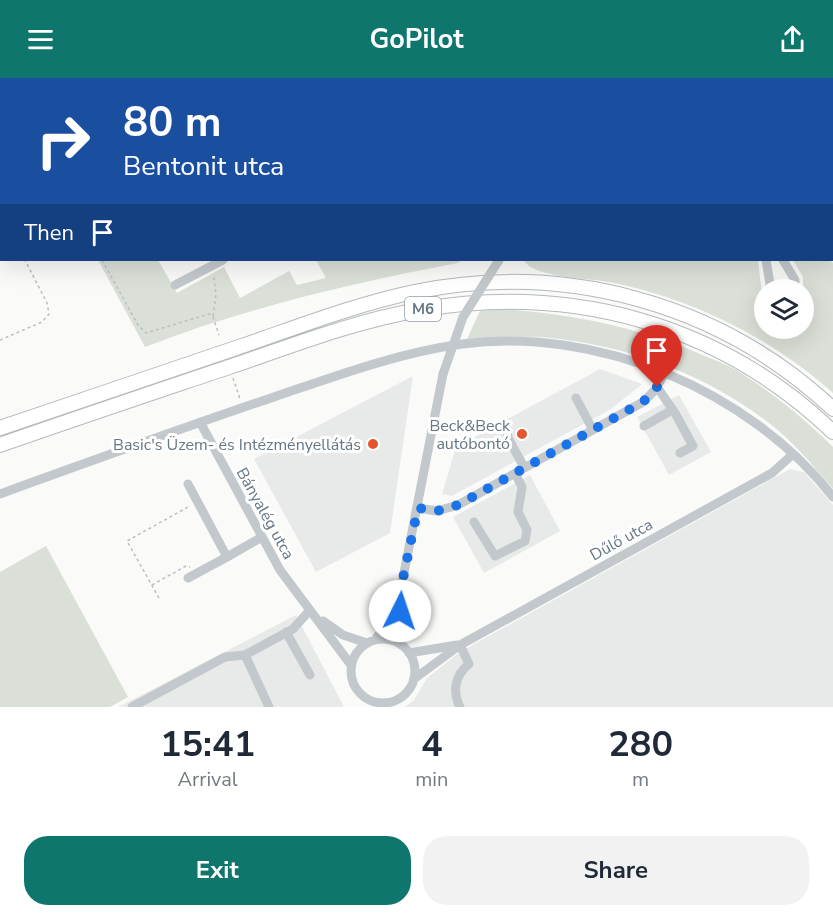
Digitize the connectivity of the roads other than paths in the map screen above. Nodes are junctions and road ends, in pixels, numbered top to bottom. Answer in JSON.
{"nodes":[{"id":1,"x":221,"y":261,"type":"edge"},
{"id":2,"x":498,"y":261,"type":"edge"},
{"id":3,"x":766,"y":261,"type":"edge"},
{"id":4,"x":784,"y":261,"type":"edge"},
{"id":5,"x":769,"y":279,"type":"edge"},
{"id":6,"x":794,"y":279,"type":"edge"},
{"id":7,"x":175,"y":285,"type":"dead end"},
{"id":8,"x":664,"y":374,"type":"junction"},
{"id":9,"x":657,"y":387,"type":"junction"},
{"id":10,"x":576,"y":398,"type":"dead end"},
{"id":11,"x":833,"y":409,"type":"edge"},
{"id":12,"x":672,"y":410,"type":"junction"},
{"id":13,"x":200,"y":422,"type":"junction"},
{"id":14,"x":644,"y":426,"type":"dead end"},
{"id":15,"x":0,"y":428,"type":"edge"},
{"id":16,"x":507,"y":429,"type":"dead end"},
{"id":17,"x":593,"y":430,"type":"junction"},
{"id":18,"x":833,"y":432,"type":"edge"},
{"id":19,"x":0,"y":445,"type":"edge"},
{"id":20,"x":680,"y":453,"type":"dead end"},
{"id":21,"x":793,"y":454,"type":"junction"},
{"id":22,"x":524,"y":467,"type":"junction"},
{"id":23,"x":515,"y":473,"type":"junction"},
{"id":24,"x":188,"y":484,"type":"dead end"},
{"id":25,"x":0,"y":494,"type":"edge"},
{"id":26,"x":833,"y":497,"type":"edge"},
{"id":27,"x":418,"y":508,"type":"junction"},
{"id":28,"x":474,"y":522,"type":"dead end"},
{"id":29,"x":262,"y":537,"type":"junction"},
{"id":30,"x":227,"y":557,"type":"junction"},
{"id":31,"x":188,"y":578,"type":"dead end"},
{"id":32,"x":402,"y":583,"type":"junction"},
{"id":33,"x":311,"y":612,"type":"junction"},
{"id":34,"x":286,"y":632,"type":"junction"},
{"id":35,"x":371,"y":641,"type":"junction"},
{"id":36,"x":401,"y":645,"type":"junction"},
{"id":37,"x":460,"y":645,"type":"junction"},
{"id":38,"x":409,"y":653,"type":"junction"},
{"id":39,"x":245,"y":655,"type":"junction"},
{"id":40,"x":351,"y":665,"type":"junction"},
{"id":41,"x":310,"y":675,"type":"dead end"},
{"id":42,"x":414,"y":679,"type":"junction"},
{"id":43,"x":396,"y":702,"type":"edge"},
{"id":44,"x":370,"y":703,"type":"edge"},
{"id":45,"x":132,"y":707,"type":"edge"},
{"id":46,"x":269,"y":707,"type":"edge"},
{"id":47,"x":406,"y":707,"type":"edge"},
{"id":48,"x":460,"y":707,"type":"edge"}],
"edges":[{"from":1,"to":7,"type":"street"},
{"from":2,"to":27,"type":"street","bridge":true},
{"from":3,"to":5,"type":"street"},
{"from":4,"to":6,"type":"street"},
{"from":8,"to":9,"type":"street"},
{"from":8,"to":13,"type":"street"},
{"from":8,"to":21,"type":"street"},
{"from":9,"to":12,"type":"street"},
{"from":9,"to":17,"type":"street"},
{"from":10,"to":17,"type":"street"},
{"from":11,"to":15,"type":"highway","number":"M6"},
{"from":12,"to":14,"type":"street"},
{"from":12,"to":20,"type":"street"},
{"from":13,"to":25,"type":"street"},
{"from":13,"to":29,"type":"street","name":"Bányalég utca"},
{"from":16,"to":22,"type":"street"},
{"from":17,"to":22,"type":"street"},
{"from":18,"to":19,"type":"highway","number":"M6"},
{"from":21,"to":26,"type":"street"},
{"from":21,"to":37,"type":"street","name":"Dűlő utca"},
{"from":22,"to":23,"type":"street"},
{"from":23,"to":27,"type":"street"},
{"from":23,"to":28,"type":"street"},
{"from":24,"to":30,"type":"street"},
{"from":27,"to":32,"type":"street"},
{"from":29,"to":30,"type":"street"},
{"from":29,"to":33,"type":"street","name":"Bányalég utca"},
{"from":30,"to":31,"type":"street"},
{"from":32,"to":35,"type":"street"},
{"from":32,"to":36,"type":"street"},
{"from":33,"to":34,"type":"street"},
{"from":33,"to":35,"type":"street","name":"Bányalég utca"},
{"from":33,"to":40,"type":"street","name":"Bányalég utca"},
{"from":34,"to":39,"type":"street"},
{"from":34,"to":41,"type":"street"},
{"from":35,"to":36,"type":"street","name":"Bányalég utca"},
{"from":35,"to":40,"type":"street"},
{"from":36,"to":38,"type":"street"},
{"from":37,"to":38,"type":"street","name":"Dűlő utca"},
{"from":37,"to":42,"type":"street","name":"Dűlő utca"},
{"from":37,"to":48,"type":"street"},
{"from":38,"to":42,"type":"street"},
{"from":39,"to":45,"type":"street"},
{"from":39,"to":46,"type":"street"},
{"from":40,"to":44,"type":"street","name":"Bányalég utca"},
{"from":42,"to":43,"type":"street"},
{"from":43,"to":44,"type":"street","name":"Bányalég utca"},
{"from":43,"to":47,"type":"street"}]}
